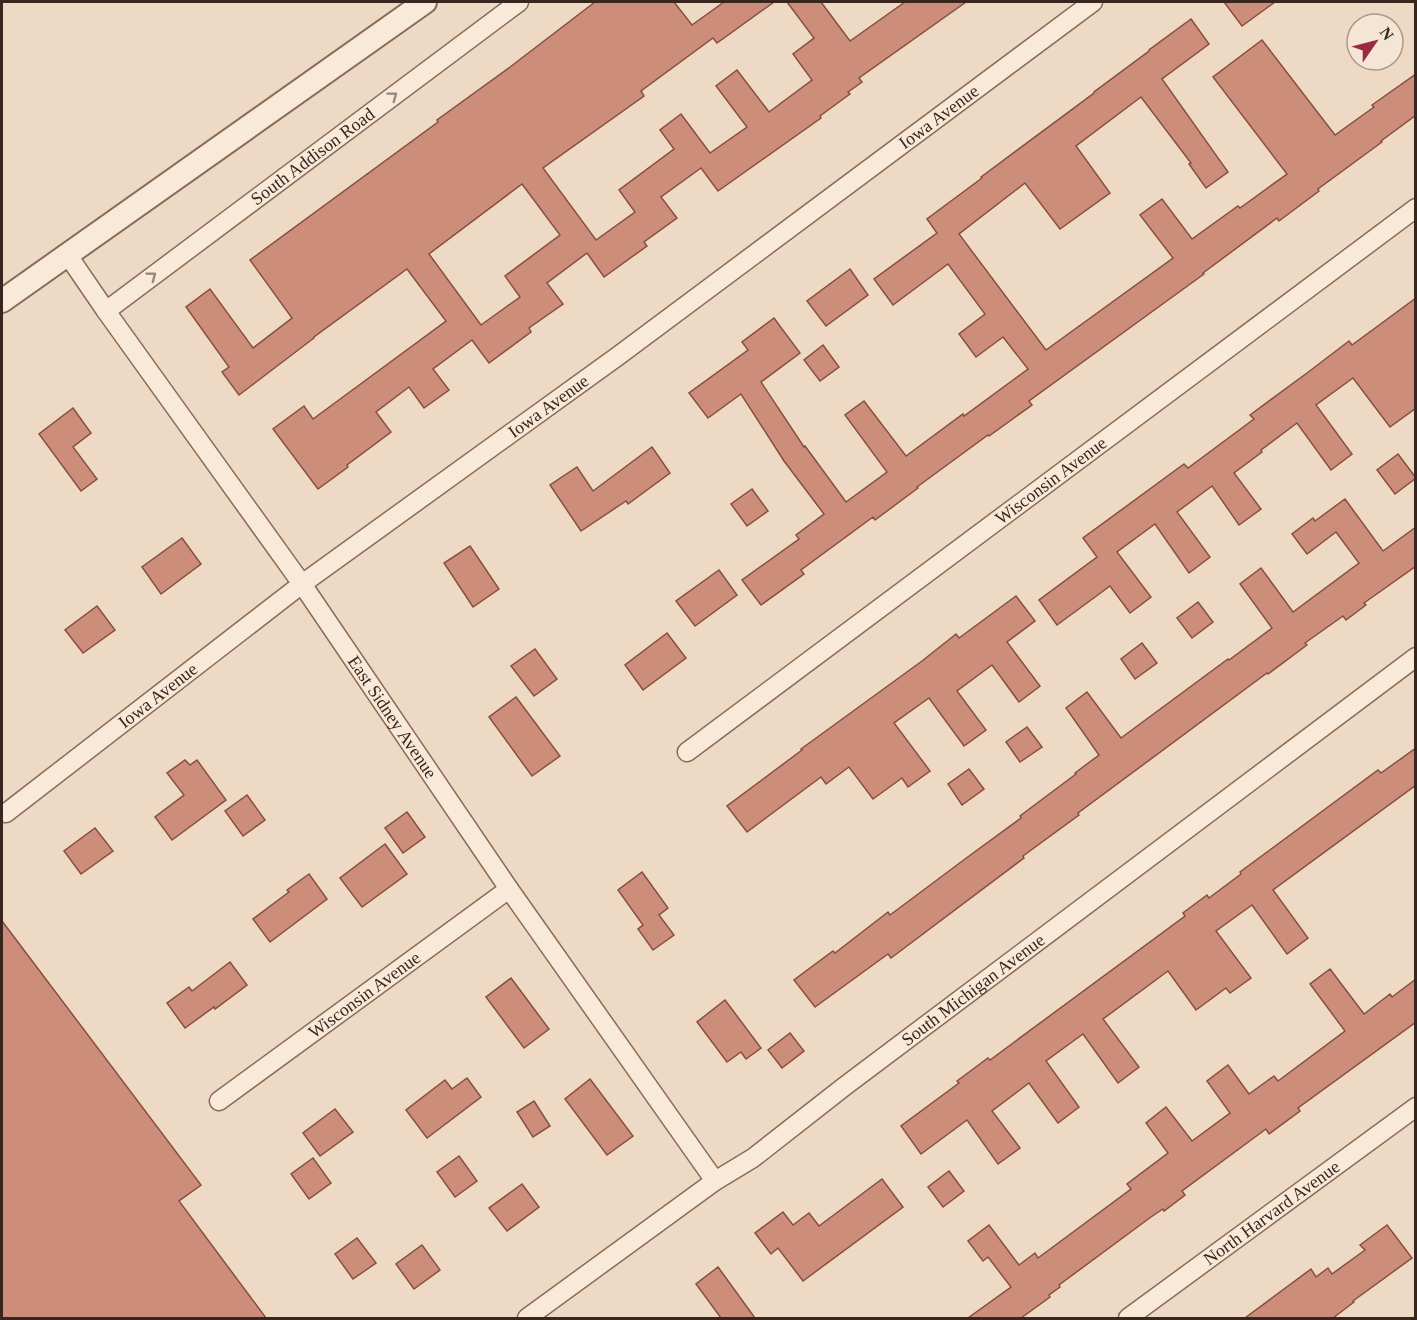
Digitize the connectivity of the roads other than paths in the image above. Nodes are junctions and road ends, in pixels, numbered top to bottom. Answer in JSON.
{"nodes":[{"id":1,"x":425,"y":2,"type":"edge"},
{"id":2,"x":519,"y":2,"type":"edge"},
{"id":3,"x":1093,"y":2,"type":"edge"},
{"id":4,"x":1416,"y":208,"type":"edge"},
{"id":5,"x":67,"y":254,"type":"junction"},
{"id":6,"x":2,"y":301,"type":"edge"},
{"id":7,"x":106,"y":311,"type":"junction"},
{"id":8,"x":302,"y":584,"type":"junction"},
{"id":9,"x":1416,"y":657,"type":"edge"},
{"id":10,"x":687,"y":752,"type":"dead end"},
{"id":11,"x":6,"y":813,"type":"dead end"},
{"id":12,"x":509,"y":889,"type":"junction"},
{"id":13,"x":219,"y":1101,"type":"dead end"},
{"id":14,"x":1416,"y":1107,"type":"edge"},
{"id":15,"x":715,"y":1181,"type":"junction"},
{"id":16,"x":527,"y":1318,"type":"edge"},
{"id":17,"x":1128,"y":1318,"type":"edge"}],
"edges":[{"from":1,"to":5,"type":"street"},
{"from":7,"to":2,"type":"street","name":"South Addison Road","one_way":true},
{"from":3,"to":8,"type":"street","name":"Iowa Avenue"},
{"from":4,"to":10,"type":"street","name":"Wisconsin Avenue"},
{"from":5,"to":6,"type":"street"},
{"from":5,"to":7,"type":"street","name":"East Sidney Avenue"},
{"from":7,"to":8,"type":"street","name":"East Sidney Avenue"},
{"from":8,"to":11,"type":"street","name":"Iowa Avenue"},
{"from":8,"to":12,"type":"street","name":"East Sidney Avenue"},
{"from":9,"to":15,"type":"street","name":"South Michigan Avenue"},
{"from":12,"to":13,"type":"street","name":"Wisconsin Avenue"},
{"from":12,"to":15,"type":"street","name":"East Sidney Avenue"},
{"from":14,"to":17,"type":"street","name":"North Harvard Avenue"},
{"from":15,"to":16,"type":"street","name":"South Michigan Avenue"}]}
